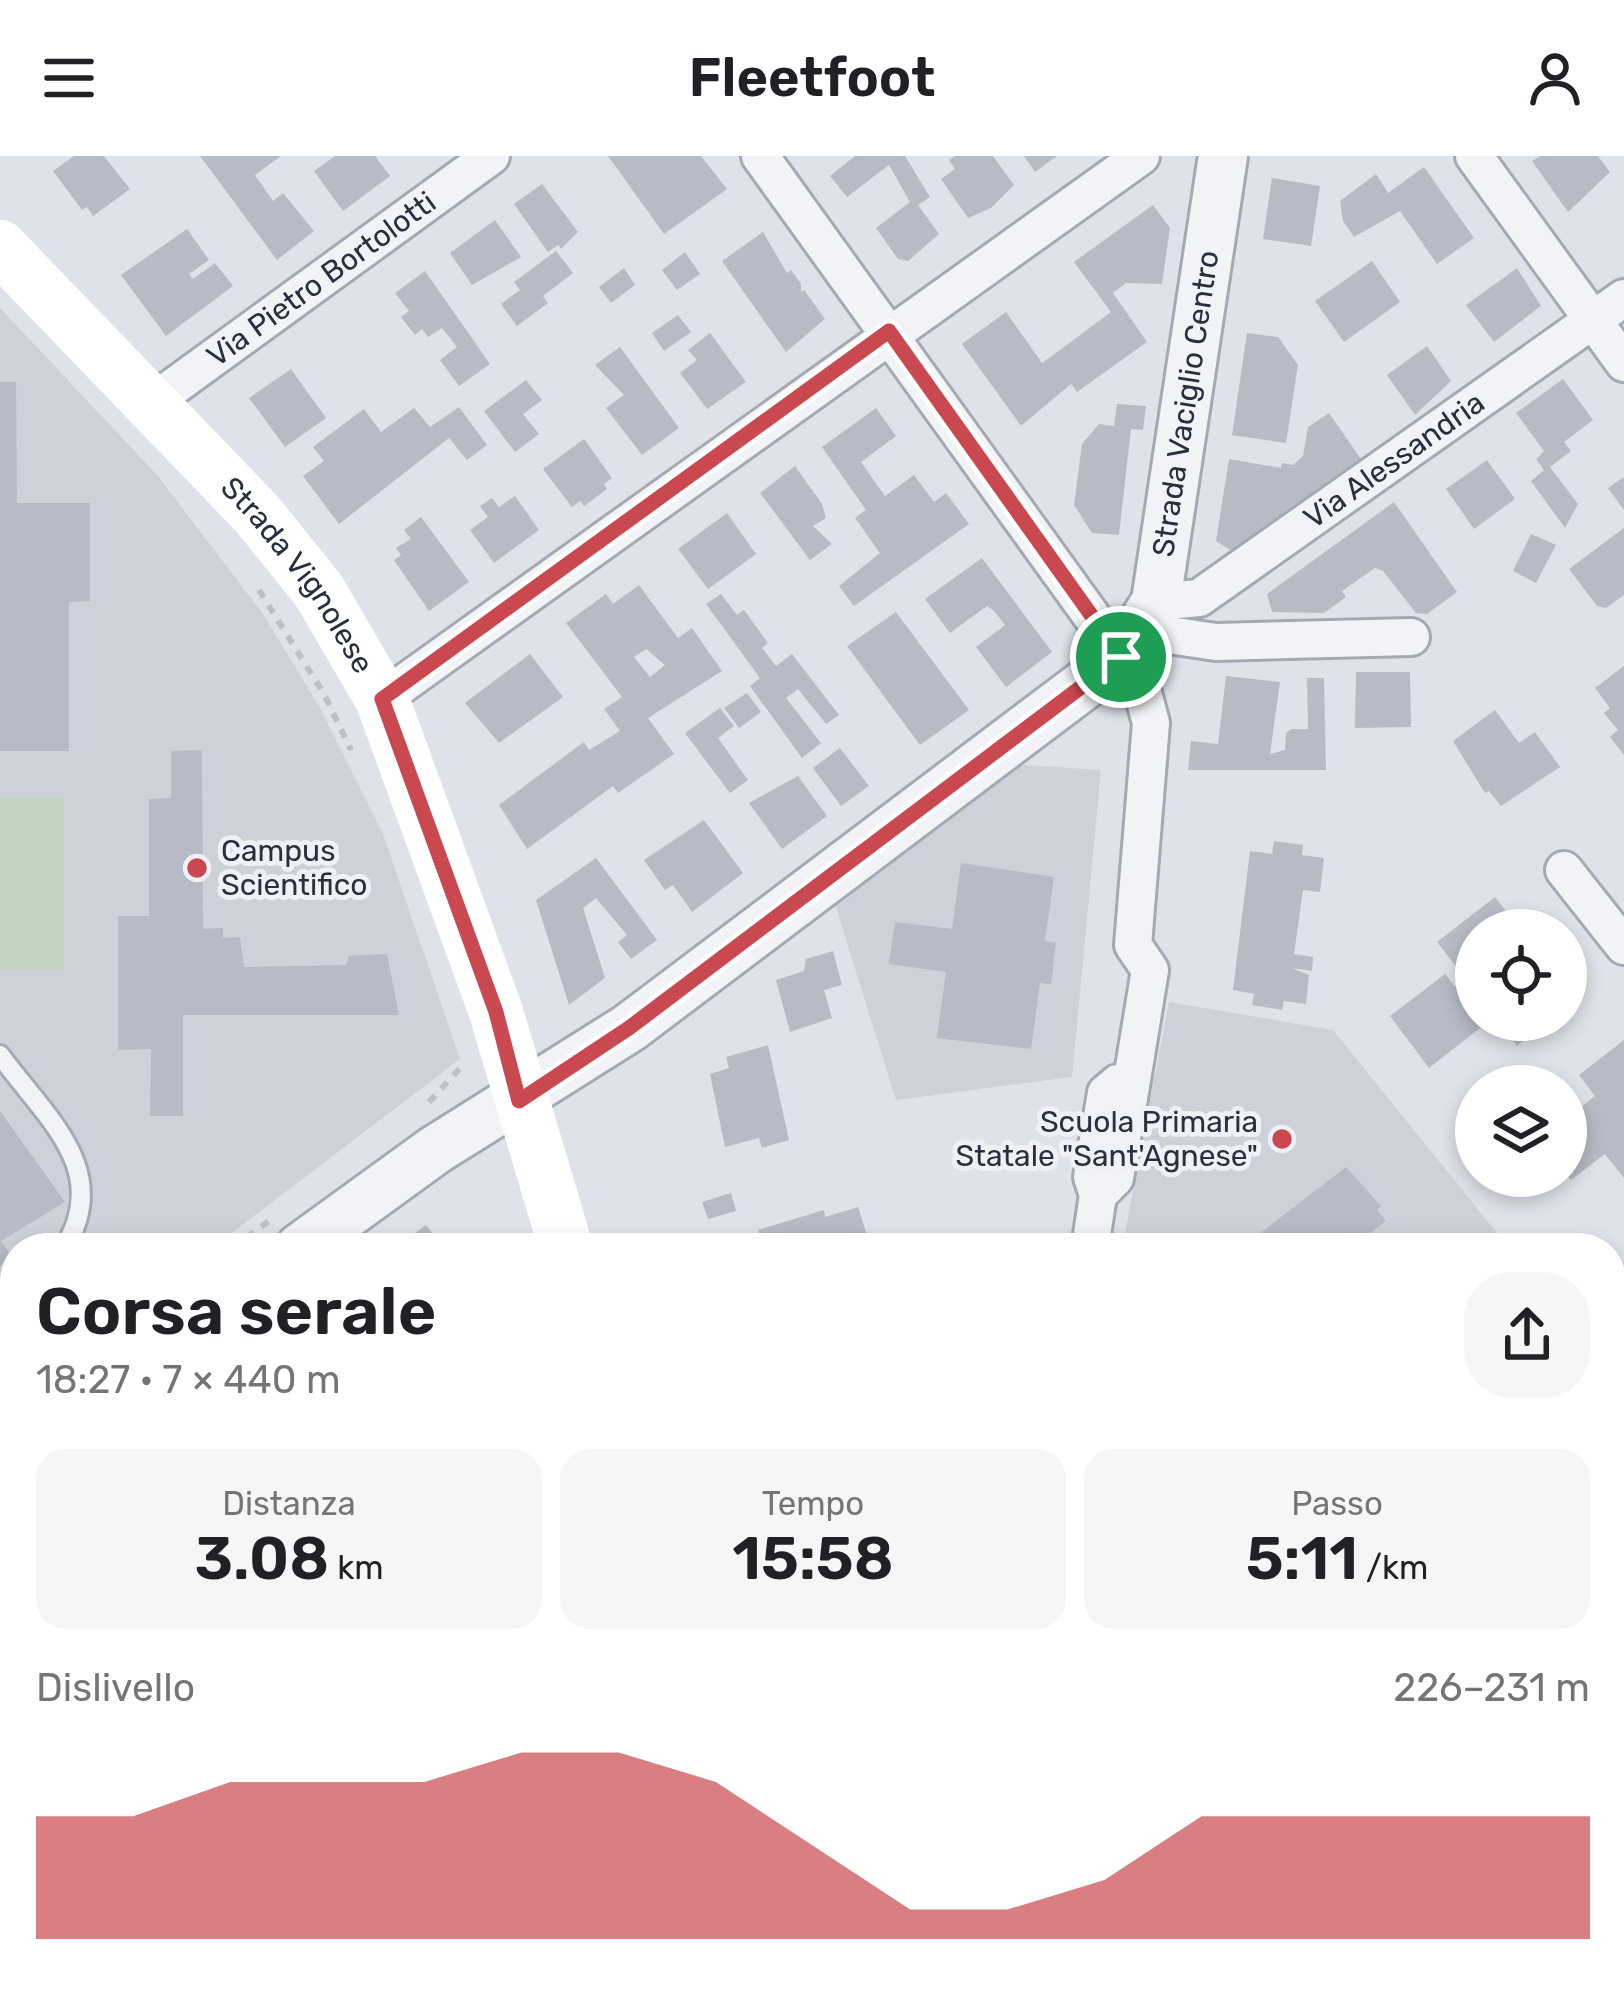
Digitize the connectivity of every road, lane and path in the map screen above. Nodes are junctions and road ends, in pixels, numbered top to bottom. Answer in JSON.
{"nodes":[{"id":1,"x":491,"y":156,"type":"edge"},
{"id":2,"x":760,"y":156,"type":"edge"},
{"id":3,"x":1141,"y":156,"type":"edge"},
{"id":4,"x":1223,"y":156,"type":"edge"},
{"id":5,"x":1474,"y":156,"type":"edge"},
{"id":6,"x":0,"y":247,"type":"edge"},
{"id":7,"x":1624,"y":298,"type":"edge"},
{"id":8,"x":1593,"y":320,"type":"junction"},
{"id":9,"x":889,"y":331,"type":"junction"},
{"id":10,"x":1624,"y":363,"type":"edge"},
{"id":11,"x":154,"y":401,"type":"junction"},
{"id":12,"x":248,"y":576,"type":"dead end"},
{"id":13,"x":1138,"y":634,"type":"junction"},
{"id":14,"x":1411,"y":638,"type":"dead end"},
{"id":15,"x":382,"y":699,"type":"junction"},
{"id":16,"x":354,"y":756,"type":"dead end"},
{"id":17,"x":1564,"y":870,"type":"dead end"},
{"id":18,"x":1624,"y":946,"type":"edge"},
{"id":19,"x":469,"y":1048,"type":"dead end"},
{"id":20,"x":0,"y":1055,"type":"edge"},
{"id":21,"x":519,"y":1101,"type":"junction"},
{"id":22,"x":419,"y":1109,"type":"dead end"},
{"id":23,"x":70,"y":1233,"type":"edge"},
{"id":24,"x":287,"y":1233,"type":"edge"},
{"id":25,"x":561,"y":1233,"type":"edge"},
{"id":26,"x":1093,"y":1233,"type":"edge"}],
"edges":[{"from":1,"to":11,"type":"street","name":"Via Pietro Bortolotti"},
{"from":2,"to":9,"type":"street"},
{"from":3,"to":9,"type":"street"},
{"from":4,"to":13,"type":"street","name":"Strada Vaciglio Centro"},
{"from":5,"to":8,"type":"street"},
{"from":6,"to":11,"type":"main road","name":"Strada Vignolese"},
{"from":7,"to":8,"type":"street","name":"Via Alessandria"},
{"from":8,"to":10,"type":"street"},
{"from":8,"to":13,"type":"street","name":"Via Alessandria"},
{"from":9,"to":13,"type":"street"},
{"from":9,"to":15,"type":"street"},
{"from":11,"to":15,"type":"main road","name":"Strada Vignolese"},
{"from":12,"to":16,"type":"path"},
{"from":13,"to":14,"type":"street"},
{"from":13,"to":21,"type":"street"},
{"from":13,"to":26,"type":"street"},
{"from":15,"to":21,"type":"main road","name":"Strada Vignolese"},
{"from":17,"to":18,"type":"street"},
{"from":19,"to":22,"type":"path"},
{"from":20,"to":23,"type":"lane"},
{"from":21,"to":24,"type":"street"},
{"from":21,"to":25,"type":"main road","name":"Strada Vignolese"}]}
